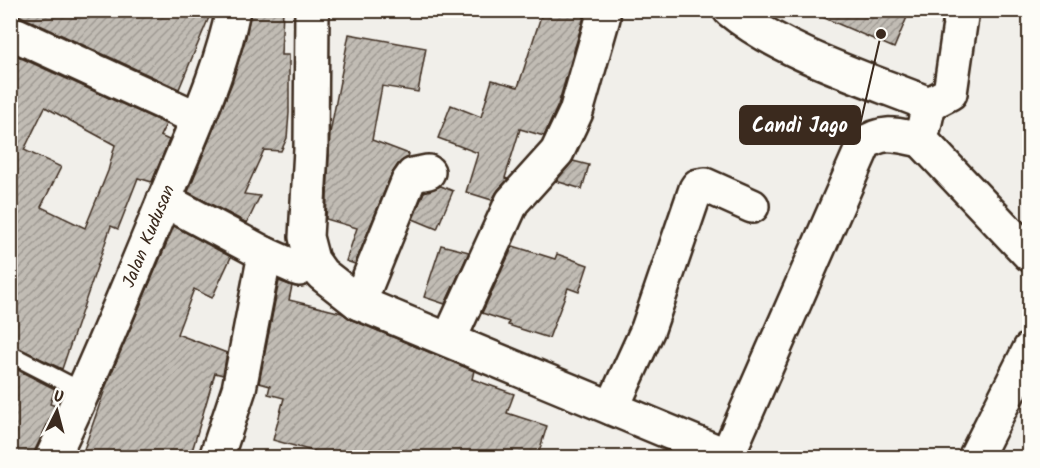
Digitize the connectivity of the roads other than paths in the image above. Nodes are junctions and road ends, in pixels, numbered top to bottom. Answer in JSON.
{"nodes":[{"id":1,"x":233,"y":10,"type":"edge"},
{"id":2,"x":312,"y":10,"type":"edge"},
{"id":3,"x":730,"y":10,"type":"edge"},
{"id":4,"x":962,"y":10,"type":"edge"},
{"id":5,"x":603,"y":18,"type":"dead end"},
{"id":6,"x":10,"y":32,"type":"edge"},
{"id":7,"x":929,"y":104,"type":"junction"},
{"id":8,"x":197,"y":118,"type":"junction"},
{"id":9,"x":921,"y":140,"type":"junction"},
{"id":10,"x":428,"y":172,"type":"dead end"},
{"id":11,"x":164,"y":200,"type":"junction"},
{"id":12,"x":752,"y":206,"type":"dead end"},
{"id":13,"x":265,"y":254,"type":"junction"},
{"id":14,"x":1029,"y":255,"type":"edge"},
{"id":15,"x":299,"y":269,"type":"dead end"},
{"id":16,"x":359,"y":303,"type":"junction"},
{"id":17,"x":449,"y":340,"type":"junction"},
{"id":18,"x":1029,"y":349,"type":"edge"},
{"id":19,"x":10,"y":354,"type":"edge"},
{"id":20,"x":84,"y":392,"type":"junction"},
{"id":21,"x":612,"y":408,"type":"junction"},
{"id":22,"x":730,"y":457,"type":"edge"},
{"id":23,"x":52,"y":458,"type":"edge"},
{"id":24,"x":216,"y":458,"type":"edge"},
{"id":25,"x":975,"y":458,"type":"edge"}],
"edges":[{"from":1,"to":8,"type":"street","name":"Jalan Kudusan"},
{"from":2,"to":16,"type":"street"},
{"from":3,"to":7,"type":"street"},
{"from":4,"to":7,"type":"street"},
{"from":5,"to":17,"type":"street"},
{"from":6,"to":8,"type":"street"},
{"from":7,"to":9,"type":"street"},
{"from":8,"to":11,"type":"street","name":"Jalan Kudusan"},
{"from":9,"to":14,"type":"street"},
{"from":9,"to":22,"type":"street"},
{"from":10,"to":16,"type":"street"},
{"from":11,"to":13,"type":"street"},
{"from":11,"to":20,"type":"street","name":"Jalan Kudusan"},
{"from":12,"to":21,"type":"street"},
{"from":13,"to":15,"type":"street"},
{"from":13,"to":24,"type":"street"},
{"from":16,"to":17,"type":"street"},
{"from":17,"to":21,"type":"street"},
{"from":18,"to":25,"type":"street"},
{"from":19,"to":20,"type":"lane"},
{"from":20,"to":23,"type":"street","name":"Jalan Kudusan"},
{"from":21,"to":22,"type":"street"}]}
